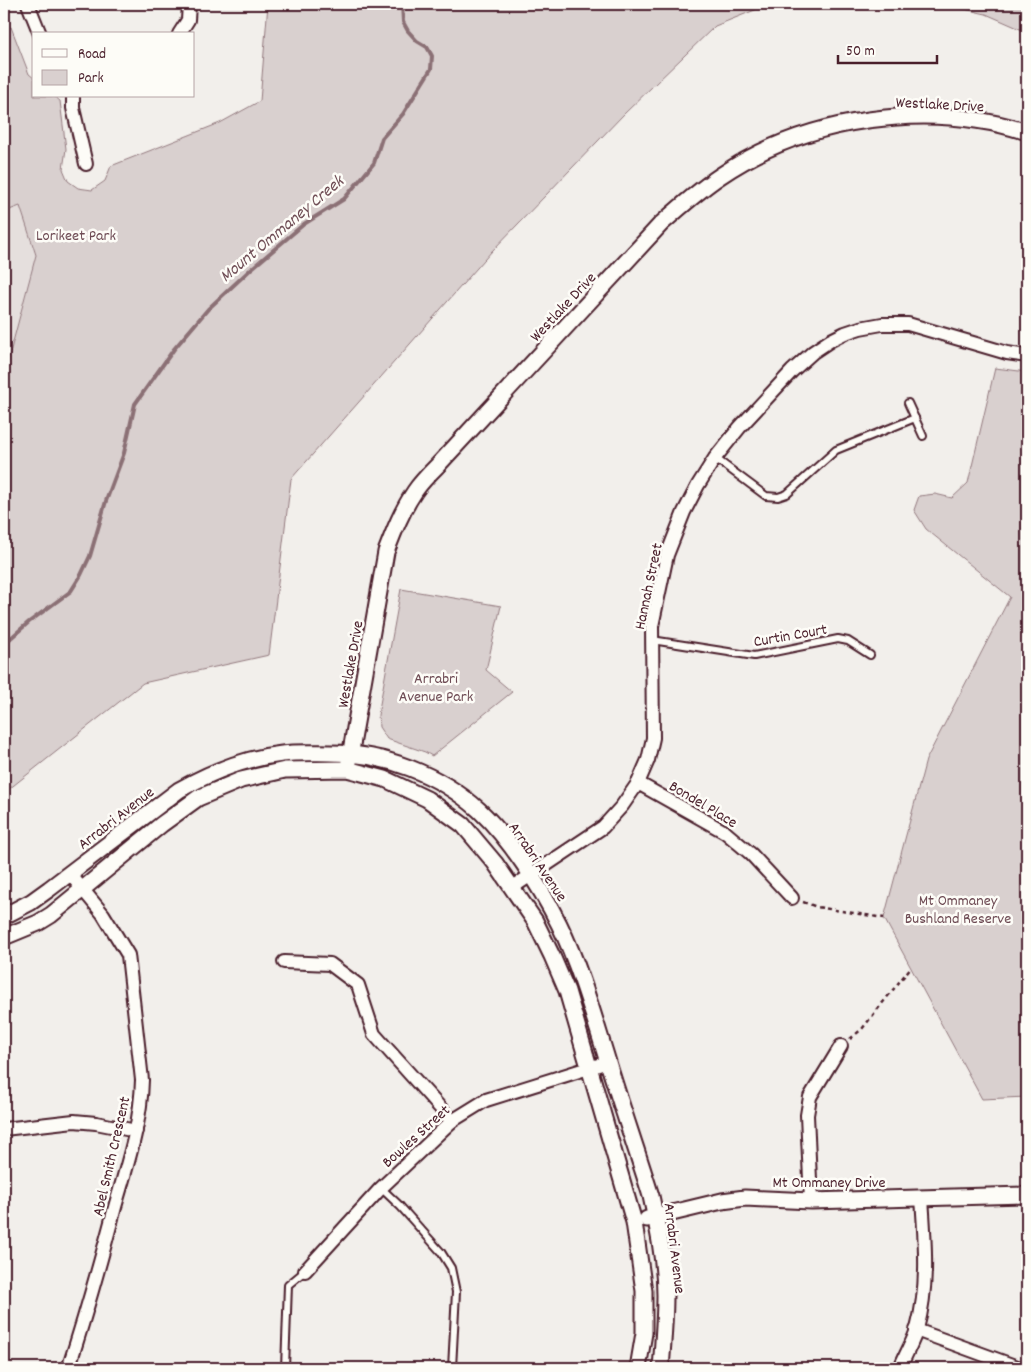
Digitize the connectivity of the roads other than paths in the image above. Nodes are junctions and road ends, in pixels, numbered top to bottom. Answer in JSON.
{"nodes":[{"id":1,"x":28,"y":4,"type":"edge"},
{"id":2,"x":189,"y":4,"type":"edge"},
{"id":3,"x":39,"y":32,"type":"edge"},
{"id":4,"x":180,"y":32,"type":"edge"},
{"id":5,"x":73,"y":98,"type":"edge"},
{"id":6,"x":1027,"y":132,"type":"edge"},
{"id":7,"x":86,"y":164,"type":"dead end"},
{"id":8,"x":1027,"y":356,"type":"edge"},
{"id":9,"x":908,"y":403,"type":"dead end"},
{"id":10,"x":915,"y":418,"type":"junction"},
{"id":11,"x":923,"y":436,"type":"dead end"},
{"id":12,"x":715,"y":458,"type":"junction"},
{"id":13,"x":652,"y":640,"type":"junction"},
{"id":14,"x":870,"y":655,"type":"dead end"},
{"id":15,"x":351,"y":753,"type":"junction"},
{"id":16,"x":346,"y":770,"type":"junction"},
{"id":17,"x":638,"y":783,"type":"junction"},
{"id":18,"x":70,"y":874,"type":"junction"},
{"id":19,"x":530,"y":874,"type":"junction"},
{"id":20,"x":512,"y":887,"type":"junction"},
{"id":21,"x":83,"y":889,"type":"junction"},
{"id":22,"x":792,"y":898,"type":"road end"},
{"id":23,"x":4,"y":916,"type":"edge"},
{"id":24,"x":4,"y":937,"type":"edge"},
{"id":25,"x":284,"y":962,"type":"dead end"},
{"id":26,"x":841,"y":1046,"type":"road end"},
{"id":27,"x":608,"y":1062,"type":"junction"},
{"id":28,"x":589,"y":1068,"type":"junction"},
{"id":29,"x":452,"y":1121,"type":"junction"},
{"id":30,"x":4,"y":1129,"type":"edge"},
{"id":31,"x":136,"y":1131,"type":"junction"},
{"id":32,"x":381,"y":1188,"type":"junction"},
{"id":33,"x":1027,"y":1195,"type":"edge"},
{"id":34,"x":922,"y":1198,"type":"junction"},
{"id":35,"x":811,"y":1201,"type":"junction"},
{"id":36,"x":656,"y":1217,"type":"junction"},
{"id":37,"x":634,"y":1222,"type":"junction"},
{"id":38,"x":305,"y":1271,"type":"joint"},
{"id":39,"x":916,"y":1330,"type":"junction"},
{"id":40,"x":67,"y":1368,"type":"edge"},
{"id":41,"x":285,"y":1368,"type":"edge"},
{"id":42,"x":452,"y":1368,"type":"edge"},
{"id":43,"x":638,"y":1368,"type":"edge"},
{"id":44,"x":661,"y":1368,"type":"edge"},
{"id":45,"x":900,"y":1368,"type":"edge"},
{"id":46,"x":1020,"y":1368,"type":"edge"}],
"edges":[{"from":1,"to":3,"type":"street"},
{"from":2,"to":4,"type":"street"},
{"from":5,"to":7,"type":"street"},
{"from":6,"to":15,"type":"street","name":"Westlake Drive"},
{"from":8,"to":12,"type":"street","name":"Hannah Street"},
{"from":9,"to":10,"type":"lane"},
{"from":10,"to":11,"type":"lane"},
{"from":10,"to":12,"type":"lane"},
{"from":12,"to":13,"type":"street","name":"Hannah Street"},
{"from":13,"to":14,"type":"lane","name":"Curtin Court"},
{"from":13,"to":17,"type":"street","name":"Hannah Street"},
{"from":15,"to":16,"type":"street","name":"Westlake Drive"},
{"from":15,"to":18,"type":"street","name":"Arrabri Avenue"},
{"from":15,"to":19,"type":"street","name":"Arrabri Avenue"},
{"from":16,"to":20,"type":"street"},
{"from":16,"to":21,"type":"street"},
{"from":17,"to":19,"type":"street","name":"Hannah Street"},
{"from":17,"to":22,"type":"street","name":"Bondel Place"},
{"from":18,"to":21,"type":"street","name":"Abel Smith Crescent"},
{"from":18,"to":23,"type":"street","name":"Arrabri Avenue"},
{"from":19,"to":20,"type":"street","name":"Hannah Street"},
{"from":19,"to":27,"type":"street","name":"Arrabri Avenue"},
{"from":20,"to":28,"type":"street"},
{"from":21,"to":24,"type":"street"},
{"from":21,"to":31,"type":"street","name":"Abel Smith Crescent"},
{"from":25,"to":29,"type":"street"},
{"from":26,"to":35,"type":"street"},
{"from":27,"to":28,"type":"street","name":"Bowles Street"},
{"from":27,"to":36,"type":"street","name":"Arrabri Avenue"},
{"from":28,"to":29,"type":"street","name":"Bowles Street"},
{"from":28,"to":37,"type":"street"},
{"from":29,"to":32,"type":"street","name":"Bowles Street"},
{"from":30,"to":31,"type":"street"},
{"from":31,"to":40,"type":"street","name":"Abel Smith Crescent"},
{"from":32,"to":38,"type":"street","name":"Bowles Street"},
{"from":32,"to":42,"type":"lane"},
{"from":33,"to":34,"type":"street","name":"Mt Ommaney Drive"},
{"from":34,"to":35,"type":"street","name":"Mt Ommaney Drive"},
{"from":34,"to":39,"type":"street"},
{"from":35,"to":36,"type":"street","name":"Mt Ommaney Drive"},
{"from":36,"to":37,"type":"street","name":"Mt Ommaney Drive"},
{"from":36,"to":44,"type":"street","name":"Arrabri Avenue"},
{"from":37,"to":43,"type":"street"},
{"from":38,"to":41,"type":"lane"},
{"from":39,"to":45,"type":"street"},
{"from":39,"to":46,"type":"street"}]}
